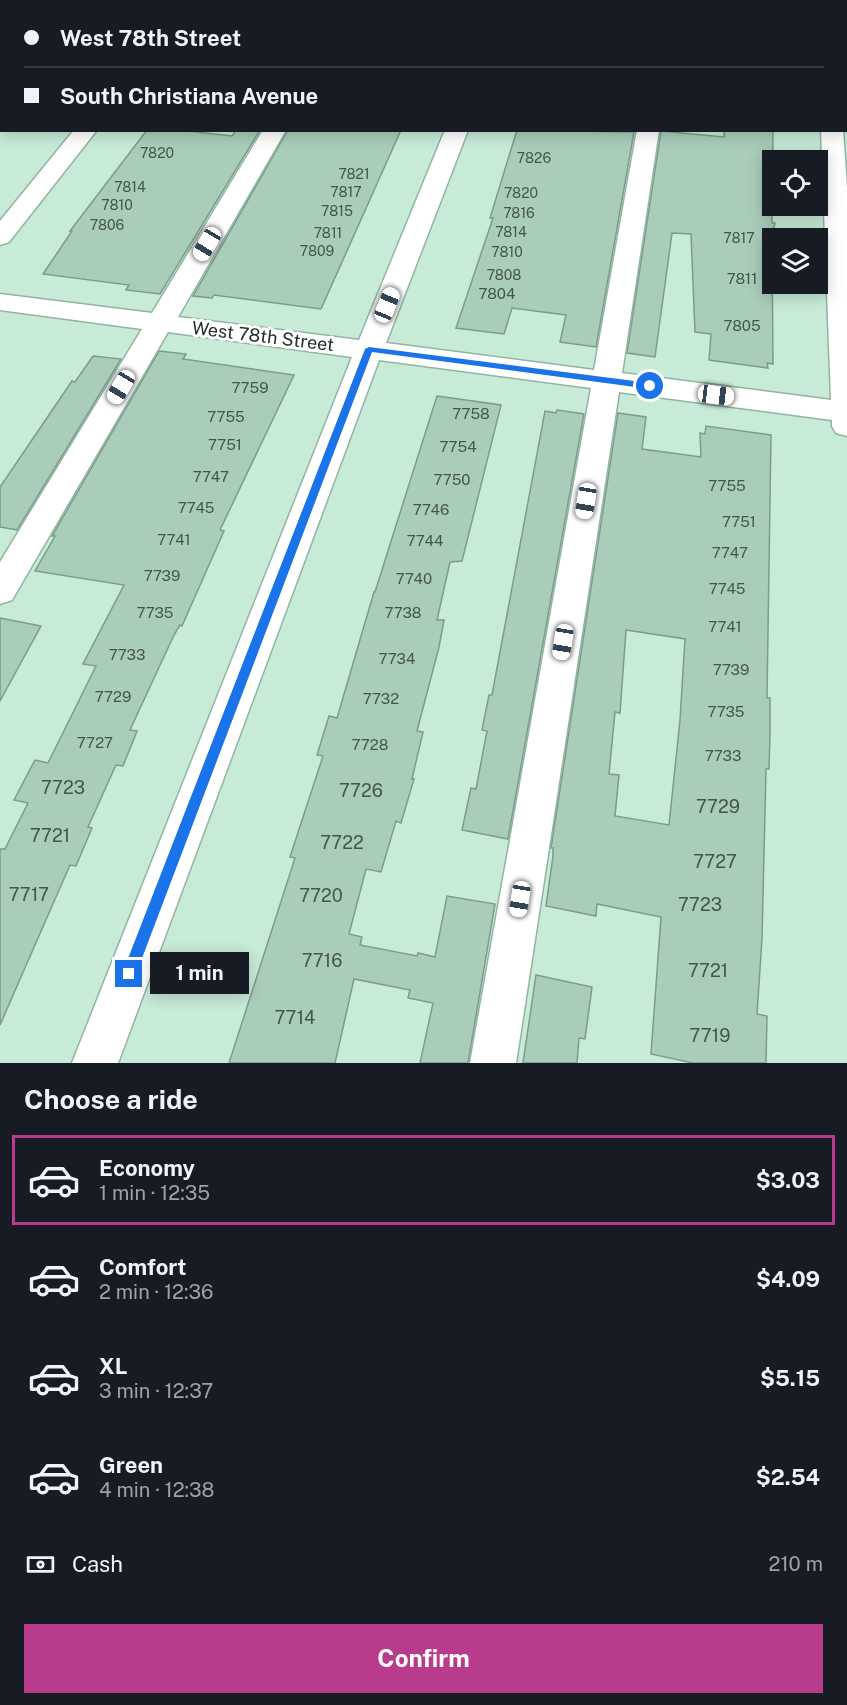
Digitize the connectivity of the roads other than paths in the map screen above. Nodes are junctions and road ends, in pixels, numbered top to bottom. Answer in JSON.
{"nodes":[{"id":1,"x":84,"y":132,"type":"edge"},
{"id":2,"x":274,"y":132,"type":"edge"},
{"id":3,"x":456,"y":132,"type":"edge"},
{"id":4,"x":648,"y":132,"type":"edge"},
{"id":5,"x":832,"y":132,"type":"edge"},
{"id":6,"x":0,"y":237,"type":"edge"},
{"id":7,"x":0,"y":302,"type":"edge"},
{"id":8,"x":159,"y":323,"type":"junction"},
{"id":9,"x":369,"y":349,"type":"junction"},
{"id":10,"x":606,"y":380,"type":"junction"},
{"id":11,"x":847,"y":417,"type":"edge"},
{"id":12,"x":0,"y":591,"type":"edge"},
{"id":13,"x":95,"y":1063,"type":"edge"},
{"id":14,"x":493,"y":1063,"type":"edge"}],
"edges":[{"from":1,"to":6,"type":"street"},
{"from":2,"to":8,"type":"street"},
{"from":3,"to":9,"type":"street"},
{"from":4,"to":10,"type":"street"},
{"from":5,"to":11,"type":"street"},
{"from":7,"to":8,"type":"street","name":"West 78th Street"},
{"from":8,"to":9,"type":"street","name":"West 78th Street"},
{"from":8,"to":12,"type":"street"},
{"from":9,"to":10,"type":"street","name":"West 78th Street"},
{"from":9,"to":13,"type":"street"},
{"from":10,"to":11,"type":"street","name":"West 78th Street"},
{"from":10,"to":14,"type":"street"}]}
